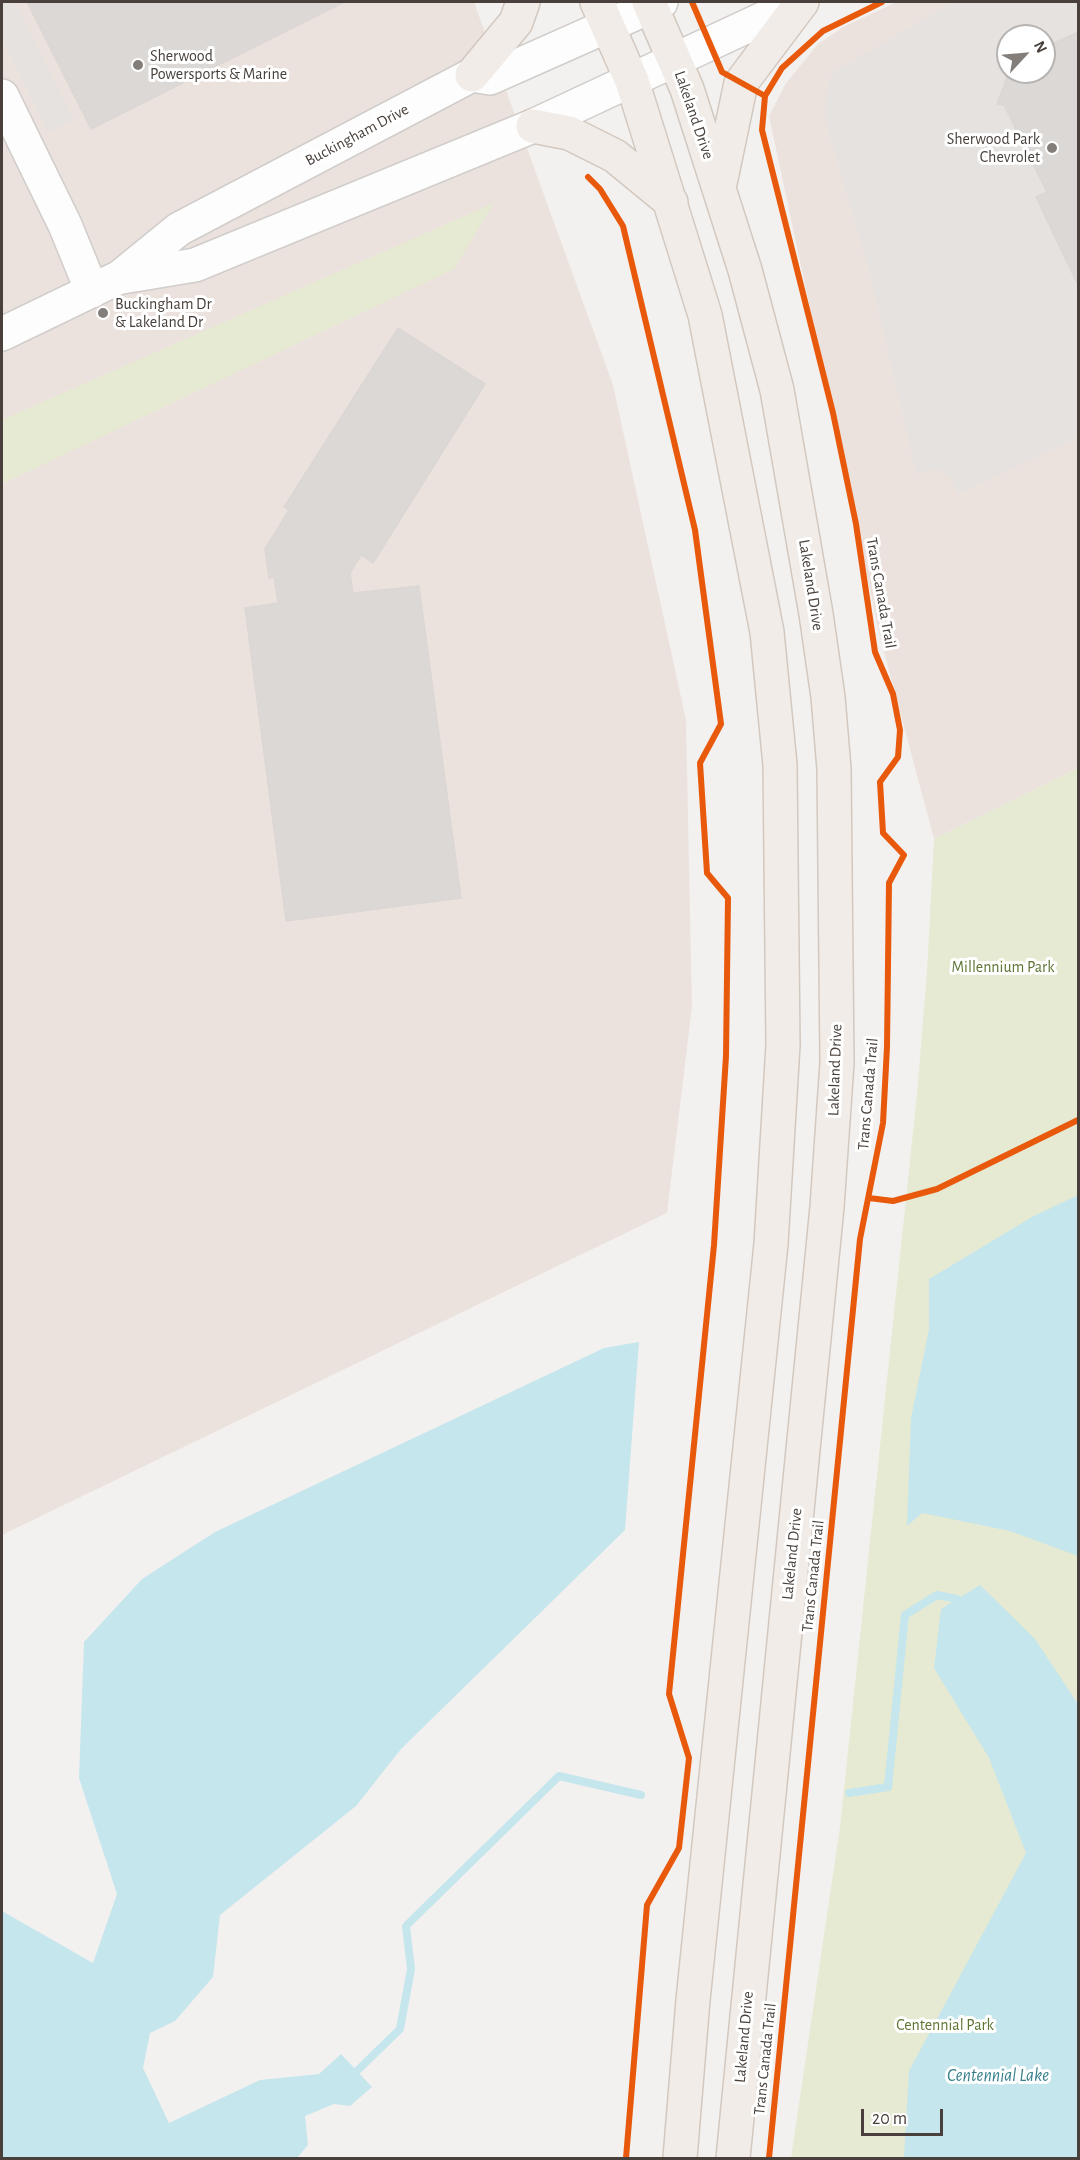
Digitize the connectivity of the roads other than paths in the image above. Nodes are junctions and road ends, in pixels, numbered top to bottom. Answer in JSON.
{"nodes":[{"id":1,"x":523,"y":2,"type":"edge"},
{"id":2,"x":800,"y":2,"type":"edge"},
{"id":3,"x":654,"y":3,"type":"edge"},
{"id":4,"x":602,"y":13,"type":"edge"},
{"id":5,"x":676,"y":60,"type":"junction"},
{"id":6,"x":472,"y":75,"type":"junction"},
{"id":7,"x":632,"y":81,"type":"junction"},
{"id":8,"x":2,"y":96,"type":"edge"},
{"id":9,"x":533,"y":126,"type":"junction"},
{"id":10,"x":719,"y":188,"type":"junction"},
{"id":11,"x":671,"y":202,"type":"junction"},
{"id":12,"x":106,"y":284,"type":"junction"},
{"id":13,"x":2,"y":334,"type":"edge"},
{"id":14,"x":680,"y":2158,"type":"edge"},
{"id":15,"x":733,"y":2158,"type":"edge"}],
"edges":[{"from":1,"to":6,"type":"main road"},
{"from":2,"to":5,"type":"street","name":"Buckingham Drive"},
{"from":2,"to":10,"type":"main road"},
{"from":3,"to":4,"type":"street","name":"Buckingham Drive"},
{"from":3,"to":5,"type":"main road","name":"Lakeland Drive"},
{"from":4,"to":6,"type":"street","name":"Buckingham Drive"},
{"from":4,"to":7,"type":"main road"},
{"from":5,"to":7,"type":"street","name":"Buckingham Drive"},
{"from":5,"to":10,"type":"main road","name":"Lakeland Drive"},
{"from":6,"to":12,"type":"street","name":"Buckingham Drive"},
{"from":7,"to":9,"type":"street","name":"Buckingham Drive"},
{"from":7,"to":11,"type":"main road"},
{"from":8,"to":12,"type":"street"},
{"from":9,"to":11,"type":"main road"},
{"from":9,"to":12,"type":"street","name":"Buckingham Drive"},
{"from":10,"to":15,"type":"main road","name":"Lakeland Drive"},
{"from":11,"to":14,"type":"main road"},
{"from":12,"to":13,"type":"street","name":"Buckingham Drive"}]}
